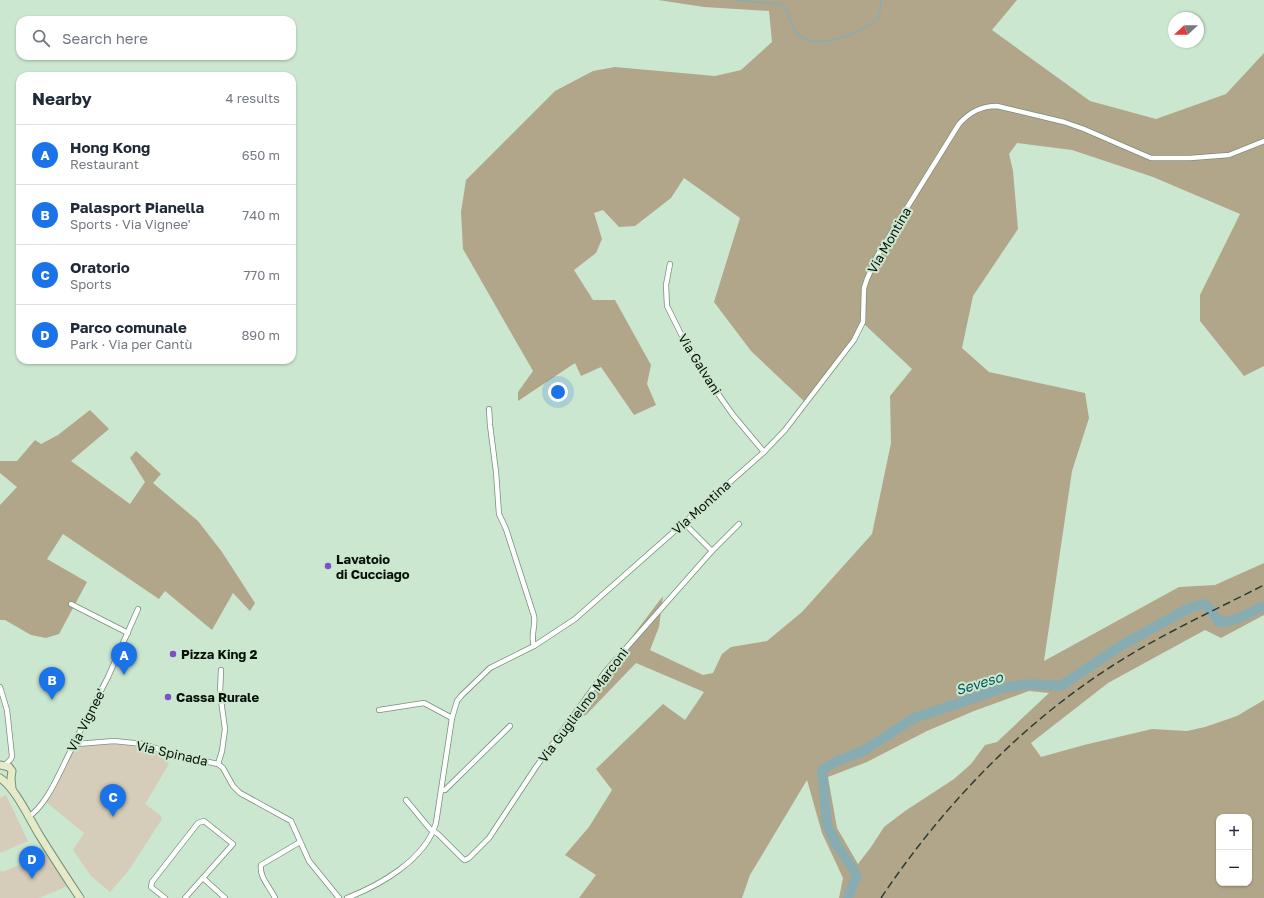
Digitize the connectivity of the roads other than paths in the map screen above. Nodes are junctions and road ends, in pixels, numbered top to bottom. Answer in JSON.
{"nodes":[{"id":1,"x":1264,"y":141,"type":"edge"},
{"id":2,"x":670,"y":264,"type":"dead end"},
{"id":3,"x":489,"y":409,"type":"dead end"},
{"id":4,"x":764,"y":452,"type":"junction"},
{"id":5,"x":684,"y":523,"type":"junction"},
{"id":6,"x":739,"y":524,"type":"dead end"},
{"id":7,"x":712,"y":551,"type":"junction"},
{"id":8,"x":71,"y":604,"type":"dead end"},
{"id":9,"x":138,"y":609,"type":"dead end"},
{"id":10,"x":128,"y":633,"type":"junction"},
{"id":11,"x":534,"y":646,"type":"junction"},
{"id":12,"x":221,"y":670,"type":"dead end"},
{"id":13,"x":0,"y":687,"type":"edge"},
{"id":14,"x":379,"y":710,"type":"dead end"},
{"id":15,"x":452,"y":718,"type":"junction"},
{"id":16,"x":510,"y":726,"type":"dead end"},
{"id":17,"x":77,"y":744,"type":"junction"},
{"id":18,"x":218,"y":764,"type":"junction"},
{"id":19,"x":2,"y":766,"type":"edge"},
{"id":20,"x":3,"y":779,"type":"edge"},
{"id":21,"x":441,"y":790,"type":"junction"},
{"id":22,"x":406,"y":800,"type":"dead end"},
{"id":23,"x":27,"y":814,"type":"junction"},
{"id":24,"x":434,"y":831,"type":"junction"},
{"id":25,"x":300,"y":842,"type":"junction"},
{"id":26,"x":203,"y":878,"type":"junction"},
{"id":27,"x":80,"y":898,"type":"edge"},
{"id":28,"x":165,"y":898,"type":"edge"},
{"id":29,"x":185,"y":898,"type":"edge"},
{"id":30,"x":225,"y":898,"type":"edge"},
{"id":31,"x":275,"y":898,"type":"edge"},
{"id":32,"x":339,"y":898,"type":"edge"},
{"id":33,"x":346,"y":898,"type":"edge"}],
"edges":[{"from":1,"to":4,"type":"street","name":"Via Montina"},
{"from":2,"to":4,"type":"street","name":"Via Galvani"},
{"from":3,"to":11,"type":"street"},
{"from":4,"to":5,"type":"street","name":"Via Montina"},
{"from":5,"to":7,"type":"street"},
{"from":5,"to":11,"type":"street","name":"Via Montina"},
{"from":6,"to":7,"type":"street","name":"Via Guglielmo Marconi"},
{"from":7,"to":24,"type":"street","name":"Via Guglielmo Marconi"},
{"from":8,"to":10,"type":"street"},
{"from":9,"to":10,"type":"street","name":"Via Vignee'"},
{"from":10,"to":17,"type":"street","name":"Via Vignee'"},
{"from":11,"to":15,"type":"street","name":"Via Montina"},
{"from":12,"to":18,"type":"street"},
{"from":13,"to":19,"type":"street"},
{"from":14,"to":15,"type":"street"},
{"from":15,"to":21,"type":"street","name":"Via Montina"},
{"from":16,"to":21,"type":"street"},
{"from":17,"to":18,"type":"street","name":"Via Spinada"},
{"from":17,"to":23,"type":"street","name":"Via Vignee'"},
{"from":18,"to":25,"type":"street"},
{"from":19,"to":20,"type":"main road"},
{"from":20,"to":23,"type":"main road"},
{"from":21,"to":24,"type":"street","name":"Via Montina"},
{"from":22,"to":24,"type":"street"},
{"from":23,"to":27,"type":"main road"},
{"from":24,"to":33,"type":"street"},
{"from":25,"to":31,"type":"street"},
{"from":25,"to":32,"type":"street"},
{"from":26,"to":28,"type":"street"},
{"from":26,"to":29,"type":"street"},
{"from":26,"to":30,"type":"street"}]}
